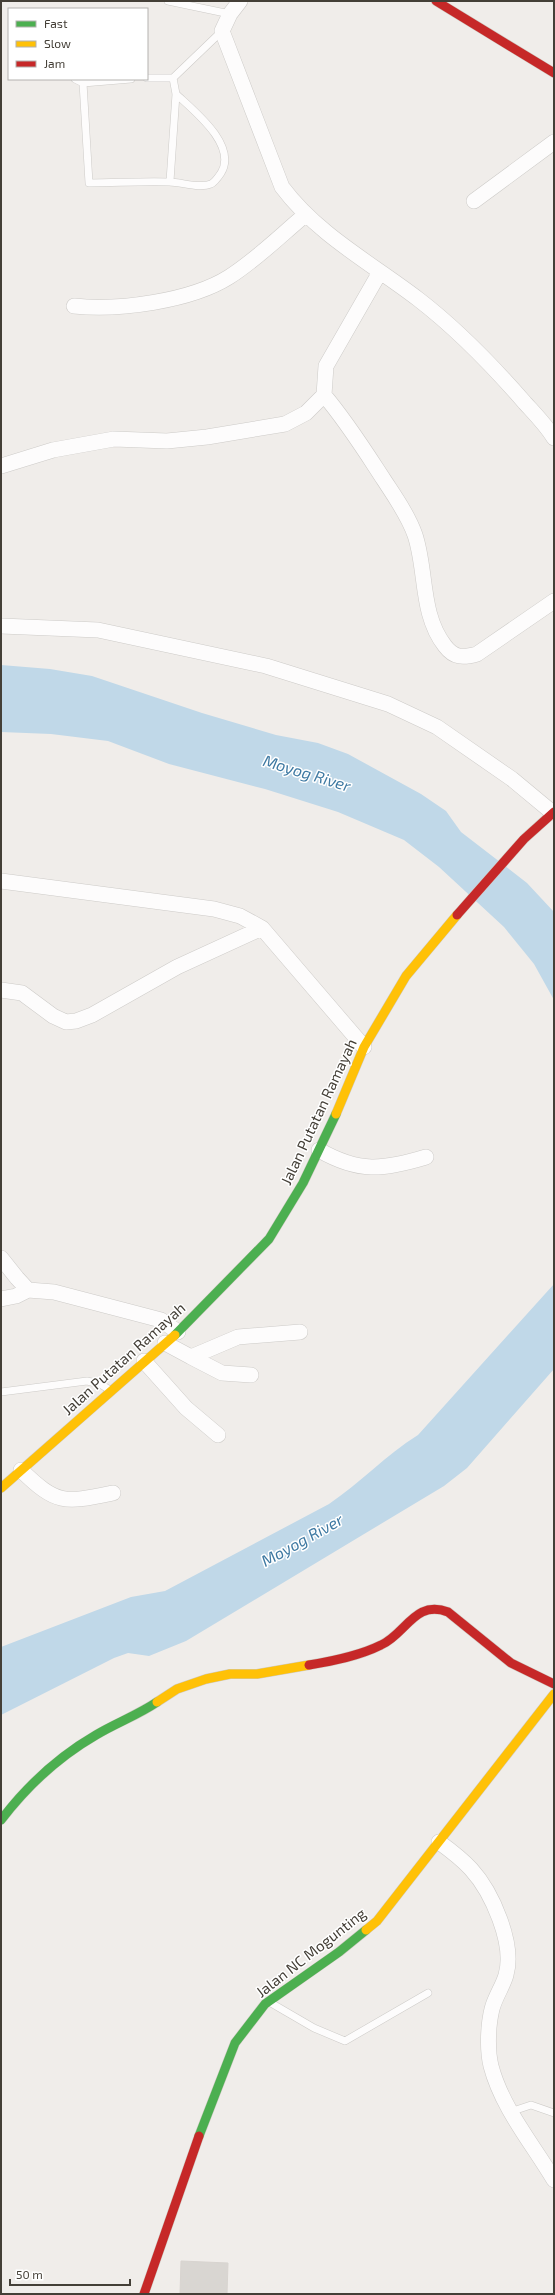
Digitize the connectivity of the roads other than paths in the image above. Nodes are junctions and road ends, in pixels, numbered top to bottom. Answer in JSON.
{"nodes":[{"id":1,"x":168,"y":1,"type":"edge"},
{"id":2,"x":240,"y":1,"type":"edge"},
{"id":3,"x":436,"y":1,"type":"edge"},
{"id":4,"x":230,"y":14,"type":"junction"},
{"id":5,"x":222,"y":31,"type":"junction"},
{"id":6,"x":554,"y":73,"type":"edge"},
{"id":7,"x":148,"y":78,"type":"edge"},
{"id":8,"x":173,"y":78,"type":"junction"},
{"id":9,"x":77,"y":80,"type":"edge"},
{"id":10,"x":118,"y":80,"type":"edge"},
{"id":11,"x":83,"y":83,"type":"junction"},
{"id":12,"x":176,"y":94,"type":"junction"},
{"id":13,"x":554,"y":142,"type":"edge"},
{"id":14,"x":170,"y":182,"type":"junction"},
{"id":15,"x":474,"y":200,"type":"dead end"},
{"id":16,"x":305,"y":215,"type":"junction"},
{"id":17,"x":380,"y":272,"type":"junction"},
{"id":18,"x":74,"y":306,"type":"dead end"},
{"id":19,"x":324,"y":395,"type":"junction"},
{"id":20,"x":554,"y":438,"type":"edge"},
{"id":21,"x":1,"y":466,"type":"edge"},
{"id":22,"x":554,"y":601,"type":"edge"},
{"id":23,"x":1,"y":626,"type":"edge"},
{"id":24,"x":554,"y":812,"type":"edge"},
{"id":25,"x":1,"y":881,"type":"edge"},
{"id":26,"x":262,"y":928,"type":"junction"},
{"id":27,"x":1,"y":990,"type":"edge"},
{"id":28,"x":364,"y":1047,"type":"junction"},
{"id":29,"x":319,"y":1150,"type":"junction"},
{"id":30,"x":426,"y":1157,"type":"dead end"},
{"id":31,"x":1,"y":1258,"type":"edge"},
{"id":32,"x":28,"y":1290,"type":"junction"},
{"id":33,"x":1,"y":1299,"type":"edge"},
{"id":34,"x":178,"y":1332,"type":"junction"},
{"id":35,"x":300,"y":1332,"type":"dead end"},
{"id":36,"x":165,"y":1343,"type":"junction"},
{"id":37,"x":191,"y":1357,"type":"junction"},
{"id":38,"x":144,"y":1362,"type":"junction"},
{"id":39,"x":251,"y":1375,"type":"dead end"},
{"id":40,"x":111,"y":1391,"type":"junction"},
{"id":41,"x":1,"y":1392,"type":"edge"},
{"id":42,"x":218,"y":1435,"type":"dead end"},
{"id":43,"x":21,"y":1470,"type":"junction"},
{"id":44,"x":1,"y":1488,"type":"edge"},
{"id":45,"x":113,"y":1492,"type":"dead end"},
{"id":46,"x":554,"y":1684,"type":"edge"},
{"id":47,"x":554,"y":1694,"type":"edge"},
{"id":48,"x":1,"y":1820,"type":"edge"},
{"id":49,"x":438,"y":1842,"type":"junction"},
{"id":50,"x":428,"y":1993,"type":"dead end"},
{"id":51,"x":269,"y":2001,"type":"junction"},
{"id":52,"x":510,"y":2112,"type":"junction"},
{"id":53,"x":554,"y":2113,"type":"edge"},
{"id":54,"x":554,"y":2180,"type":"edge"},
{"id":55,"x":144,"y":2294,"type":"edge"}],
"edges":[{"from":1,"to":4,"type":"lane"},
{"from":2,"to":4,"type":"street"},
{"from":3,"to":6,"type":"street"},
{"from":4,"to":5,"type":"street"},
{"from":5,"to":8,"type":"lane"},
{"from":5,"to":16,"type":"street"},
{"from":7,"to":8,"type":"lane"},
{"from":8,"to":12,"type":"lane"},
{"from":9,"to":11,"type":"lane"},
{"from":10,"to":11,"type":"lane"},
{"from":11,"to":14,"type":"lane"},
{"from":12,"to":14,"type":"lane"},
{"from":12,"to":14,"type":"lane"},
{"from":13,"to":15,"type":"street"},
{"from":16,"to":17,"type":"street"},
{"from":16,"to":18,"type":"street"},
{"from":17,"to":19,"type":"street"},
{"from":17,"to":20,"type":"street"},
{"from":19,"to":21,"type":"street"},
{"from":19,"to":22,"type":"street"},
{"from":23,"to":24,"type":"street"},
{"from":24,"to":28,"type":"street","name":"Jalan Putatan Ramayah"},
{"from":25,"to":26,"type":"street"},
{"from":26,"to":27,"type":"street"},
{"from":26,"to":28,"type":"street"},
{"from":28,"to":29,"type":"street","name":"Jalan Putatan Ramayah"},
{"from":29,"to":30,"type":"street"},
{"from":29,"to":34,"type":"street","name":"Jalan Putatan Ramayah"},
{"from":31,"to":32,"type":"street"},
{"from":32,"to":33,"type":"street"},
{"from":32,"to":34,"type":"street"},
{"from":34,"to":36,"type":"street","name":"Jalan Putatan Ramayah"},
{"from":35,"to":37,"type":"street"},
{"from":36,"to":37,"type":"street"},
{"from":36,"to":38,"type":"street","name":"Jalan Putatan Ramayah"},
{"from":37,"to":39,"type":"street"},
{"from":38,"to":40,"type":"street","name":"Jalan Putatan Ramayah"},
{"from":38,"to":42,"type":"street"},
{"from":40,"to":41,"type":"lane"},
{"from":40,"to":43,"type":"street","name":"Jalan Putatan Ramayah"},
{"from":43,"to":44,"type":"street","name":"Jalan Putatan Ramayah"},
{"from":43,"to":45,"type":"street"},
{"from":46,"to":48,"type":"street"},
{"from":47,"to":49,"type":"street","name":"Jalan NC Mogunting"},
{"from":49,"to":51,"type":"street","name":"Jalan NC Mogunting"},
{"from":49,"to":52,"type":"street"},
{"from":50,"to":51,"type":"lane"},
{"from":51,"to":55,"type":"street","name":"Jalan NC Mogunting"},
{"from":52,"to":53,"type":"lane"},
{"from":52,"to":54,"type":"street"}]}
